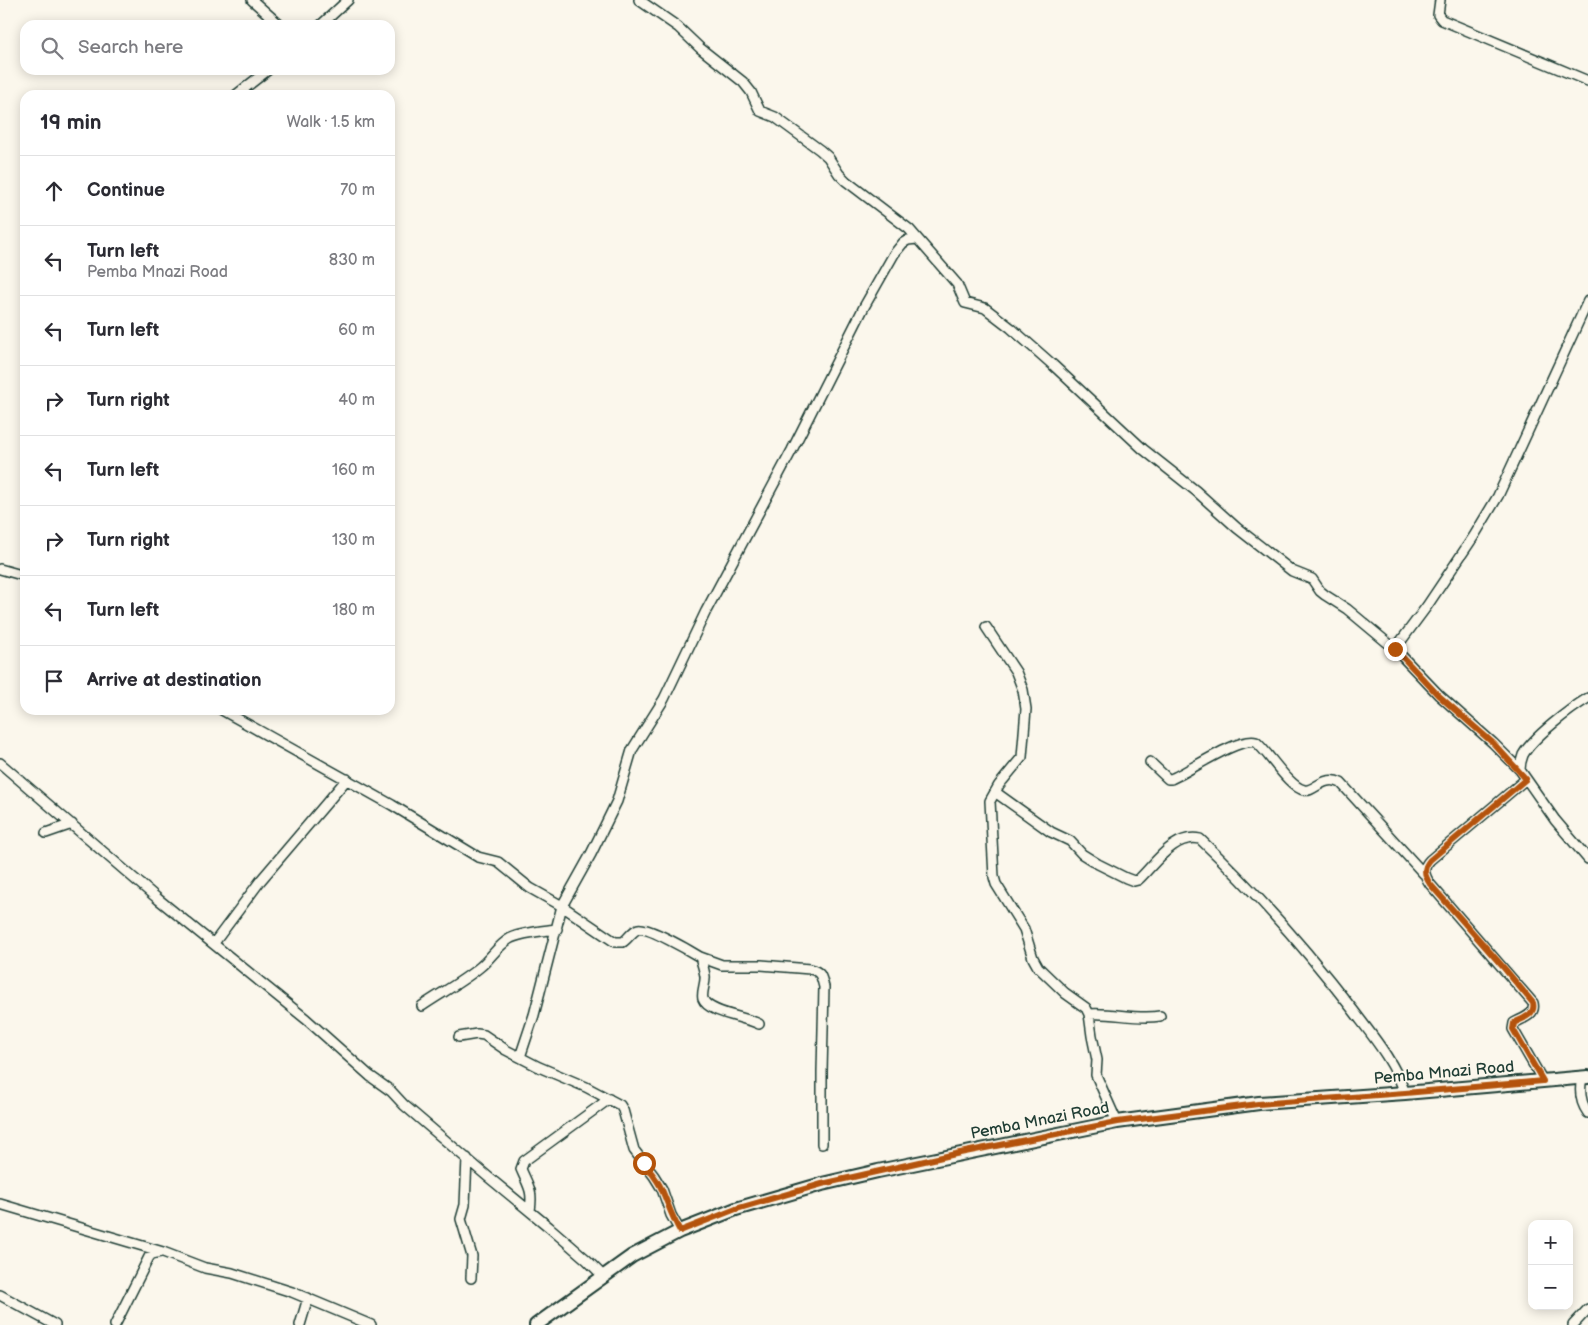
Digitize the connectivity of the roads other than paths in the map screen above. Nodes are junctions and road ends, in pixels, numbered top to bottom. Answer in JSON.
{"nodes":[{"id":1,"x":252,"y":0,"type":"edge"},
{"id":2,"x":348,"y":0,"type":"edge"},
{"id":3,"x":639,"y":0,"type":"edge"},
{"id":4,"x":1440,"y":0,"type":"edge"},
{"id":5,"x":274,"y":20,"type":"edge"},
{"id":6,"x":326,"y":20,"type":"edge"},
{"id":7,"x":262,"y":75,"type":"edge"},
{"id":8,"x":1588,"y":81,"type":"edge"},
{"id":9,"x":242,"y":90,"type":"edge"},
{"id":10,"x":917,"y":239,"type":"junction"},
{"id":11,"x":1588,"y":301,"type":"edge"},
{"id":12,"x":0,"y":569,"type":"edge"},
{"id":13,"x":20,"y":575,"type":"edge"},
{"id":14,"x":986,"y":627,"type":"dead end"},
{"id":15,"x":1395,"y":649,"type":"junction"},
{"id":16,"x":1588,"y":698,"type":"edge"},
{"id":17,"x":231,"y":715,"type":"edge"},
{"id":18,"x":1150,"y":762,"type":"dead end"},
{"id":19,"x":0,"y":763,"type":"edge"},
{"id":20,"x":1520,"y":770,"type":"junction"},
{"id":21,"x":347,"y":779,"type":"junction"},
{"id":22,"x":1526,"y":779,"type":"junction"},
{"id":23,"x":995,"y":792,"type":"junction"},
{"id":24,"x":72,"y":824,"type":"junction"},
{"id":25,"x":46,"y":833,"type":"dead end"},
{"id":26,"x":1588,"y":859,"type":"edge"},
{"id":27,"x":1424,"y":874,"type":"junction"},
{"id":28,"x":562,"y":906,"type":"junction"},
{"id":29,"x":557,"y":929,"type":"junction"},
{"id":30,"x":214,"y":943,"type":"junction"},
{"id":31,"x":700,"y":957,"type":"junction"},
{"id":32,"x":422,"y":1006,"type":"dead end"},
{"id":33,"x":1089,"y":1014,"type":"junction"},
{"id":34,"x":1160,"y":1016,"type":"dead end"},
{"id":35,"x":759,"y":1024,"type":"dead end"},
{"id":36,"x":459,"y":1037,"type":"dead end"},
{"id":37,"x":520,"y":1057,"type":"junction"},
{"id":38,"x":1585,"y":1078,"type":"edge"},
{"id":39,"x":1543,"y":1081,"type":"junction"},
{"id":40,"x":1405,"y":1093,"type":"junction"},
{"id":41,"x":609,"y":1099,"type":"junction"},
{"id":42,"x":1588,"y":1114,"type":"edge"},
{"id":43,"x":1117,"y":1122,"type":"junction"},
{"id":44,"x":822,"y":1144,"type":"dead end"},
{"id":45,"x":467,"y":1158,"type":"junction"},
{"id":46,"x":0,"y":1204,"type":"edge"},
{"id":47,"x":530,"y":1211,"type":"junction"},
{"id":48,"x":680,"y":1231,"type":"junction"},
{"id":49,"x":163,"y":1252,"type":"junction"},
{"id":50,"x":604,"y":1277,"type":"junction"},
{"id":51,"x":471,"y":1278,"type":"dead end"},
{"id":52,"x":0,"y":1294,"type":"edge"},
{"id":53,"x":308,"y":1298,"type":"junction"},
{"id":54,"x":1588,"y":1309,"type":"edge"},
{"id":55,"x":55,"y":1325,"type":"edge"},
{"id":56,"x":115,"y":1325,"type":"edge"},
{"id":57,"x":300,"y":1325,"type":"edge"},
{"id":58,"x":371,"y":1325,"type":"edge"},
{"id":59,"x":536,"y":1325,"type":"edge"},
{"id":60,"x":1573,"y":1325,"type":"edge"}],
"edges":[{"from":1,"to":5,"type":"street"},
{"from":2,"to":6,"type":"street"},
{"from":3,"to":10,"type":"street"},
{"from":4,"to":8,"type":"street"},
{"from":7,"to":9,"type":"street"},
{"from":10,"to":15,"type":"street"},
{"from":10,"to":28,"type":"street"},
{"from":11,"to":15,"type":"street"},
{"from":12,"to":13,"type":"street"},
{"from":14,"to":23,"type":"street"},
{"from":15,"to":20,"type":"street"},
{"from":16,"to":20,"type":"street"},
{"from":17,"to":21,"type":"street"},
{"from":18,"to":27,"type":"street"},
{"from":19,"to":24,"type":"street"},
{"from":20,"to":22,"type":"street"},
{"from":21,"to":28,"type":"street"},
{"from":21,"to":30,"type":"street"},
{"from":22,"to":26,"type":"street"},
{"from":22,"to":27,"type":"street"},
{"from":23,"to":33,"type":"street"},
{"from":23,"to":40,"type":"street"},
{"from":24,"to":25,"type":"street"},
{"from":24,"to":30,"type":"street"},
{"from":27,"to":39,"type":"street"},
{"from":28,"to":29,"type":"street"},
{"from":28,"to":31,"type":"street"},
{"from":29,"to":32,"type":"street"},
{"from":29,"to":37,"type":"street"},
{"from":30,"to":45,"type":"street"},
{"from":31,"to":35,"type":"street"},
{"from":31,"to":44,"type":"street"},
{"from":33,"to":34,"type":"street"},
{"from":33,"to":43,"type":"street"},
{"from":36,"to":37,"type":"street"},
{"from":37,"to":41,"type":"street"},
{"from":38,"to":39,"type":"main road","name":"Pemba Mnazi Road"},
{"from":38,"to":42,"type":"street"},
{"from":39,"to":40,"type":"main road","name":"Pemba Mnazi Road"},
{"from":40,"to":43,"type":"main road","name":"Pemba Mnazi Road"},
{"from":41,"to":47,"type":"street"},
{"from":41,"to":48,"type":"street"},
{"from":43,"to":48,"type":"main road","name":"Pemba Mnazi Road"},
{"from":45,"to":47,"type":"street"},
{"from":45,"to":51,"type":"street"},
{"from":46,"to":49,"type":"street"},
{"from":47,"to":50,"type":"street"},
{"from":48,"to":50,"type":"main road","name":"Pemba Mnazi Road"},
{"from":49,"to":53,"type":"street"},
{"from":49,"to":56,"type":"street"},
{"from":50,"to":59,"type":"main road","name":"Pemba Mnazi Road"},
{"from":52,"to":55,"type":"street"},
{"from":53,"to":57,"type":"street"},
{"from":53,"to":58,"type":"street"},
{"from":54,"to":60,"type":"street"}]}
